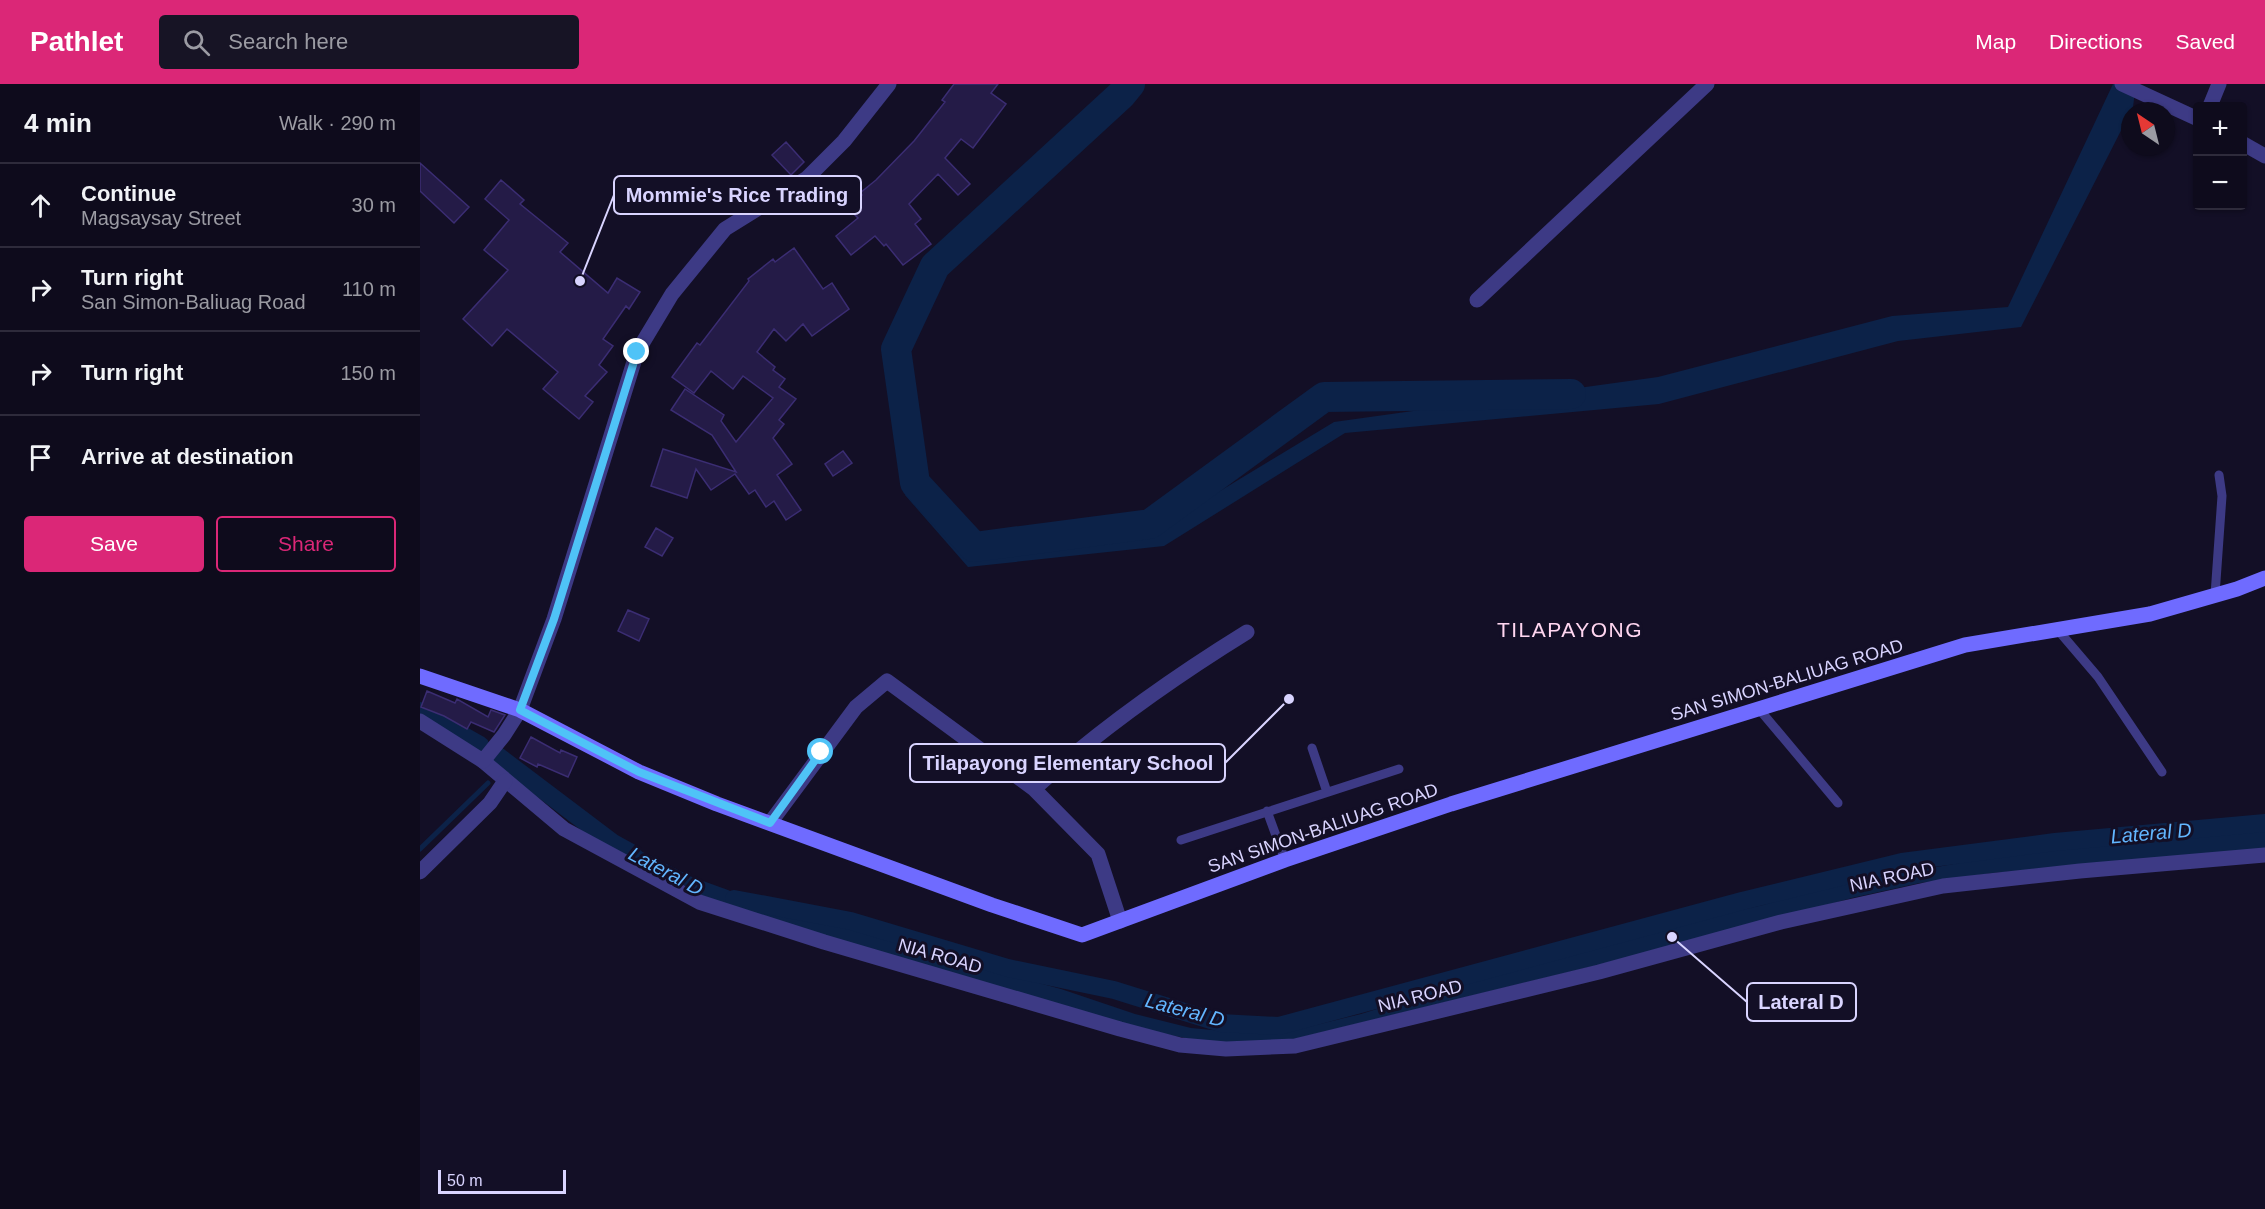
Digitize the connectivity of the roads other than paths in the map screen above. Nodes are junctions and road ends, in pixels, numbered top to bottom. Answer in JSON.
{"nodes":[{"id":1,"x":890,"y":84,"type":"edge"},
{"id":2,"x":1707,"y":84,"type":"edge"},
{"id":3,"x":2122,"y":84,"type":"edge"},
{"id":4,"x":2219,"y":84,"type":"edge"},
{"id":5,"x":2212,"y":102,"type":"edge"},
{"id":6,"x":2193,"y":117,"type":"edge"},
{"id":7,"x":2247,"y":146,"type":"edge"},
{"id":8,"x":2265,"y":156,"type":"edge"},
{"id":9,"x":1477,"y":300,"type":"dead end"},
{"id":10,"x":2219,"y":475,"type":"dead end"},
{"id":11,"x":2265,"y":578,"type":"edge"},
{"id":12,"x":2215,"y":595,"type":"junction"},
{"id":13,"x":2057,"y":629,"type":"junction"},
{"id":14,"x":1247,"y":632,"type":"dead end"},
{"id":15,"x":420,"y":676,"type":"edge"},
{"id":16,"x":1759,"y":709,"type":"junction"},
{"id":17,"x":520,"y":710,"type":"junction"},
{"id":18,"x":420,"y":721,"type":"edge"},
{"id":19,"x":1312,"y":748,"type":"dead end"},
{"id":20,"x":483,"y":760,"type":"junction"},
{"id":21,"x":1399,"y":768,"type":"dead end"},
{"id":22,"x":2162,"y":772,"type":"dead end"},
{"id":23,"x":505,"y":782,"type":"junction"},
{"id":24,"x":1034,"y":789,"type":"junction"},
{"id":25,"x":1327,"y":792,"type":"junction"},
{"id":26,"x":1838,"y":803,"type":"dead end"},
{"id":27,"x":1267,"y":811,"type":"junction"},
{"id":28,"x":770,"y":823,"type":"junction"},
{"id":29,"x":1181,"y":840,"type":"dead end"},
{"id":30,"x":2265,"y":855,"type":"edge"},
{"id":31,"x":1285,"y":860,"type":"junction"},
{"id":32,"x":420,"y":872,"type":"edge"},
{"id":33,"x":1120,"y":921,"type":"junction"}],
"edges":[{"from":1,"to":17,"type":"street"},
{"from":2,"to":9,"type":"street"},
{"from":3,"to":6,"type":"street"},
{"from":4,"to":5,"type":"street"},
{"from":7,"to":8,"type":"street"},
{"from":10,"to":12,"type":"lane"},
{"from":11,"to":12,"type":"main road","name":"SAN SIMON-BALIUAG ROAD"},
{"from":12,"to":13,"type":"main road","name":"SAN SIMON-BALIUAG ROAD"},
{"from":13,"to":16,"type":"main road","name":"SAN SIMON-BALIUAG ROAD"},
{"from":13,"to":22,"type":"lane"},
{"from":14,"to":24,"type":"street"},
{"from":15,"to":17,"type":"main road","name":"SAN SIMON-BALIUAG ROAD"},
{"from":16,"to":26,"type":"lane"},
{"from":16,"to":31,"type":"main road","name":"SAN SIMON-BALIUAG ROAD"},
{"from":17,"to":20,"type":"street"},
{"from":17,"to":28,"type":"main road","name":"SAN SIMON-BALIUAG ROAD"},
{"from":18,"to":20,"type":"street","name":"NIA ROAD"},
{"from":19,"to":25,"type":"lane"},
{"from":20,"to":23,"type":"street","name":"NIA ROAD"},
{"from":21,"to":25,"type":"lane"},
{"from":23,"to":30,"type":"street","name":"NIA ROAD"},
{"from":23,"to":32,"type":"street"},
{"from":24,"to":28,"type":"street"},
{"from":24,"to":33,"type":"street"},
{"from":25,"to":27,"type":"lane"},
{"from":27,"to":29,"type":"lane"},
{"from":27,"to":31,"type":"lane"},
{"from":28,"to":33,"type":"main road","name":"SAN SIMON-BALIUAG ROAD"},
{"from":31,"to":33,"type":"main road","name":"SAN SIMON-BALIUAG ROAD"}]}
